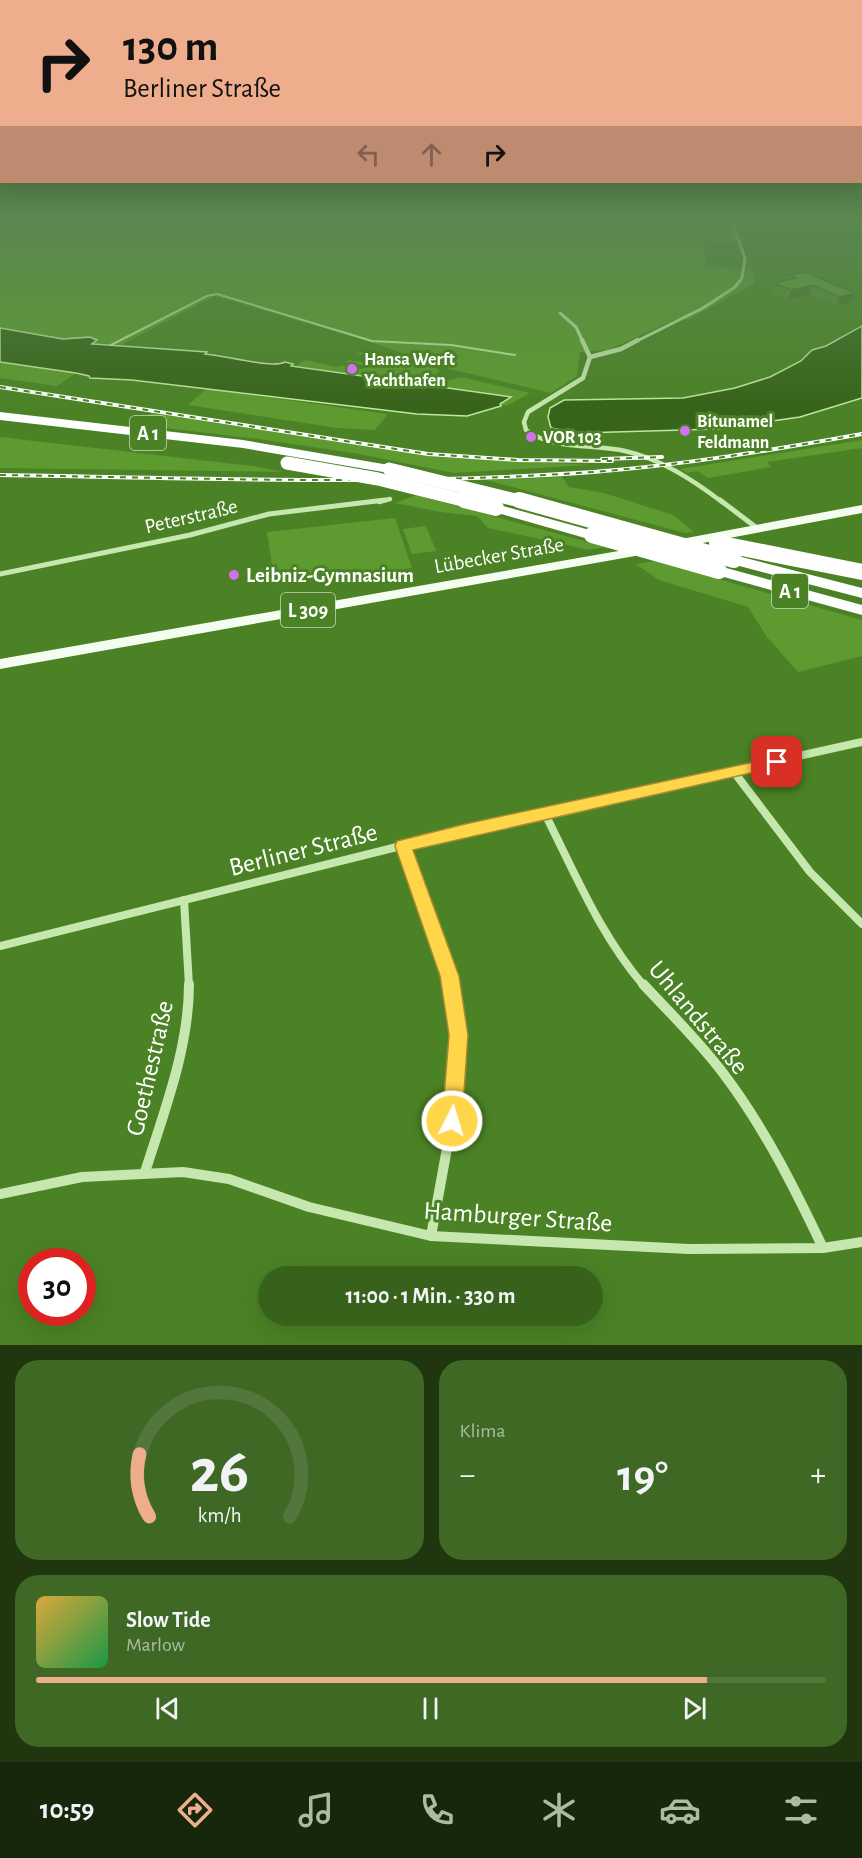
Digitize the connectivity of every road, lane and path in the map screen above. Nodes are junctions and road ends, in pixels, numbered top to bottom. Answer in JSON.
{"nodes":[{"id":1,"x":739,"y":282,"type":"edge"},
{"id":2,"x":560,"y":313,"type":"dead end"},
{"id":3,"x":590,"y":357,"type":"junction"},
{"id":4,"x":0,"y":416,"type":"edge"},
{"id":5,"x":0,"y":428,"type":"edge"},
{"id":6,"x":291,"y":458,"type":"junction"},
{"id":7,"x":390,"y":499,"type":"dead end"},
{"id":8,"x":862,"y":509,"type":"edge"},
{"id":9,"x":610,"y":524,"type":"junction"},
{"id":10,"x":757,"y":528,"type":"junction"},
{"id":11,"x":862,"y":572,"type":"edge"},
{"id":12,"x":0,"y":574,"type":"edge"},
{"id":13,"x":862,"y":593,"type":"edge"},
{"id":14,"x":862,"y":610,"type":"edge"},
{"id":15,"x":0,"y":664,"type":"edge"},
{"id":16,"x":862,"y":742,"type":"edge"},
{"id":17,"x":734,"y":772,"type":"junction"},
{"id":18,"x":545,"y":814,"type":"junction"},
{"id":19,"x":403,"y":846,"type":"junction"},
{"id":20,"x":184,"y":900,"type":"junction"},
{"id":21,"x":862,"y":924,"type":"edge"},
{"id":22,"x":0,"y":946,"type":"edge"},
{"id":23,"x":145,"y":1172,"type":"junction"},
{"id":24,"x":0,"y":1194,"type":"edge"},
{"id":25,"x":431,"y":1236,"type":"junction"},
{"id":26,"x":862,"y":1242,"type":"edge"},
{"id":27,"x":823,"y":1248,"type":"junction"}],
"edges":[{"from":1,"to":3,"type":"street"},
{"from":2,"to":3,"type":"street"},
{"from":3,"to":10,"type":"street"},
{"from":4,"to":6,"type":"highway","number":"A 1"},
{"from":5,"to":6,"type":"highway","number":"A 1"},
{"from":6,"to":9,"type":"highway","number":"A 1","bridge":true},
{"from":6,"to":14,"type":"highway","number":"A 1","bridge":true},
{"from":7,"to":12,"type":"street","name":"Peterstraße"},
{"from":8,"to":10,"type":"main road","number":"L 309"},
{"from":9,"to":11,"type":"highway","bridge":true},
{"from":9,"to":13,"type":"highway","number":"A 1","bridge":true},
{"from":10,"to":15,"type":"main road","name":"Lübecker Straße","number":"L 309"},
{"from":16,"to":17,"type":"street","name":"Berliner Straße"},
{"from":17,"to":18,"type":"street","name":"Berliner Straße"},
{"from":17,"to":21,"type":"street"},
{"from":18,"to":19,"type":"street","name":"Berliner Straße"},
{"from":18,"to":27,"type":"street","name":"Uhlandstraße"},
{"from":19,"to":20,"type":"street","name":"Berliner Straße"},
{"from":19,"to":25,"type":"street"},
{"from":20,"to":22,"type":"street","name":"Berliner Straße"},
{"from":20,"to":23,"type":"street","name":"Goethestraße"},
{"from":23,"to":24,"type":"street","name":"Hamburger Straße"},
{"from":23,"to":25,"type":"street","name":"Hamburger Straße"},
{"from":25,"to":27,"type":"street","name":"Hamburger Straße"},
{"from":26,"to":27,"type":"street","name":"Hamburger Straße"}]}
